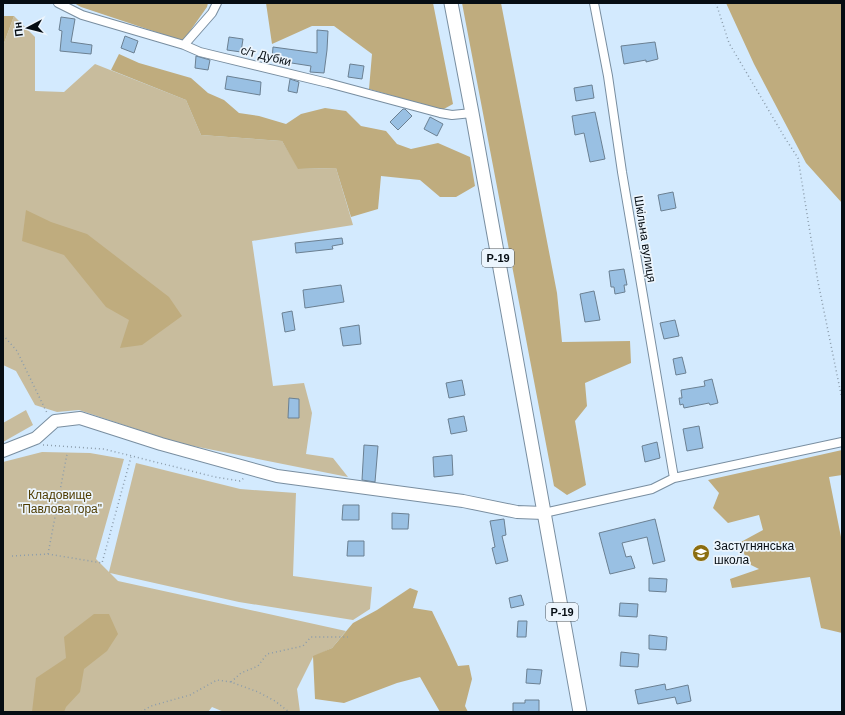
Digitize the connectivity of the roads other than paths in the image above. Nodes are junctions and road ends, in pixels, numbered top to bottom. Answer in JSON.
{"nodes":[{"id":1,"x":58,"y":3,"type":"edge"},
{"id":2,"x":217,"y":3,"type":"edge"},
{"id":3,"x":451,"y":3,"type":"edge"},
{"id":4,"x":594,"y":3,"type":"edge"},
{"id":5,"x":184,"y":45,"type":"junction"},
{"id":6,"x":472,"y":113,"type":"junction"},
{"id":7,"x":842,"y":442,"type":"edge"},
{"id":8,"x":3,"y":451,"type":"edge"},
{"id":9,"x":674,"y":478,"type":"junction"},
{"id":10,"x":544,"y":513,"type":"junction"},
{"id":11,"x":580,"y":712,"type":"edge"}],
"edges":[{"from":1,"to":5,"type":"street","name":"с/т Дубки"},
{"from":2,"to":5,"type":"street"},
{"from":3,"to":6,"type":"main road","number":"Р-19"},
{"from":4,"to":9,"type":"street","name":"Шкільна вулиця"},
{"from":5,"to":6,"type":"street","name":"с/т Дубки"},
{"from":6,"to":10,"type":"main road","number":"Р-19"},
{"from":7,"to":9,"type":"street"},
{"from":8,"to":10,"type":"street"},
{"from":9,"to":10,"type":"street"},
{"from":10,"to":11,"type":"main road","number":"Р-19"}]}
